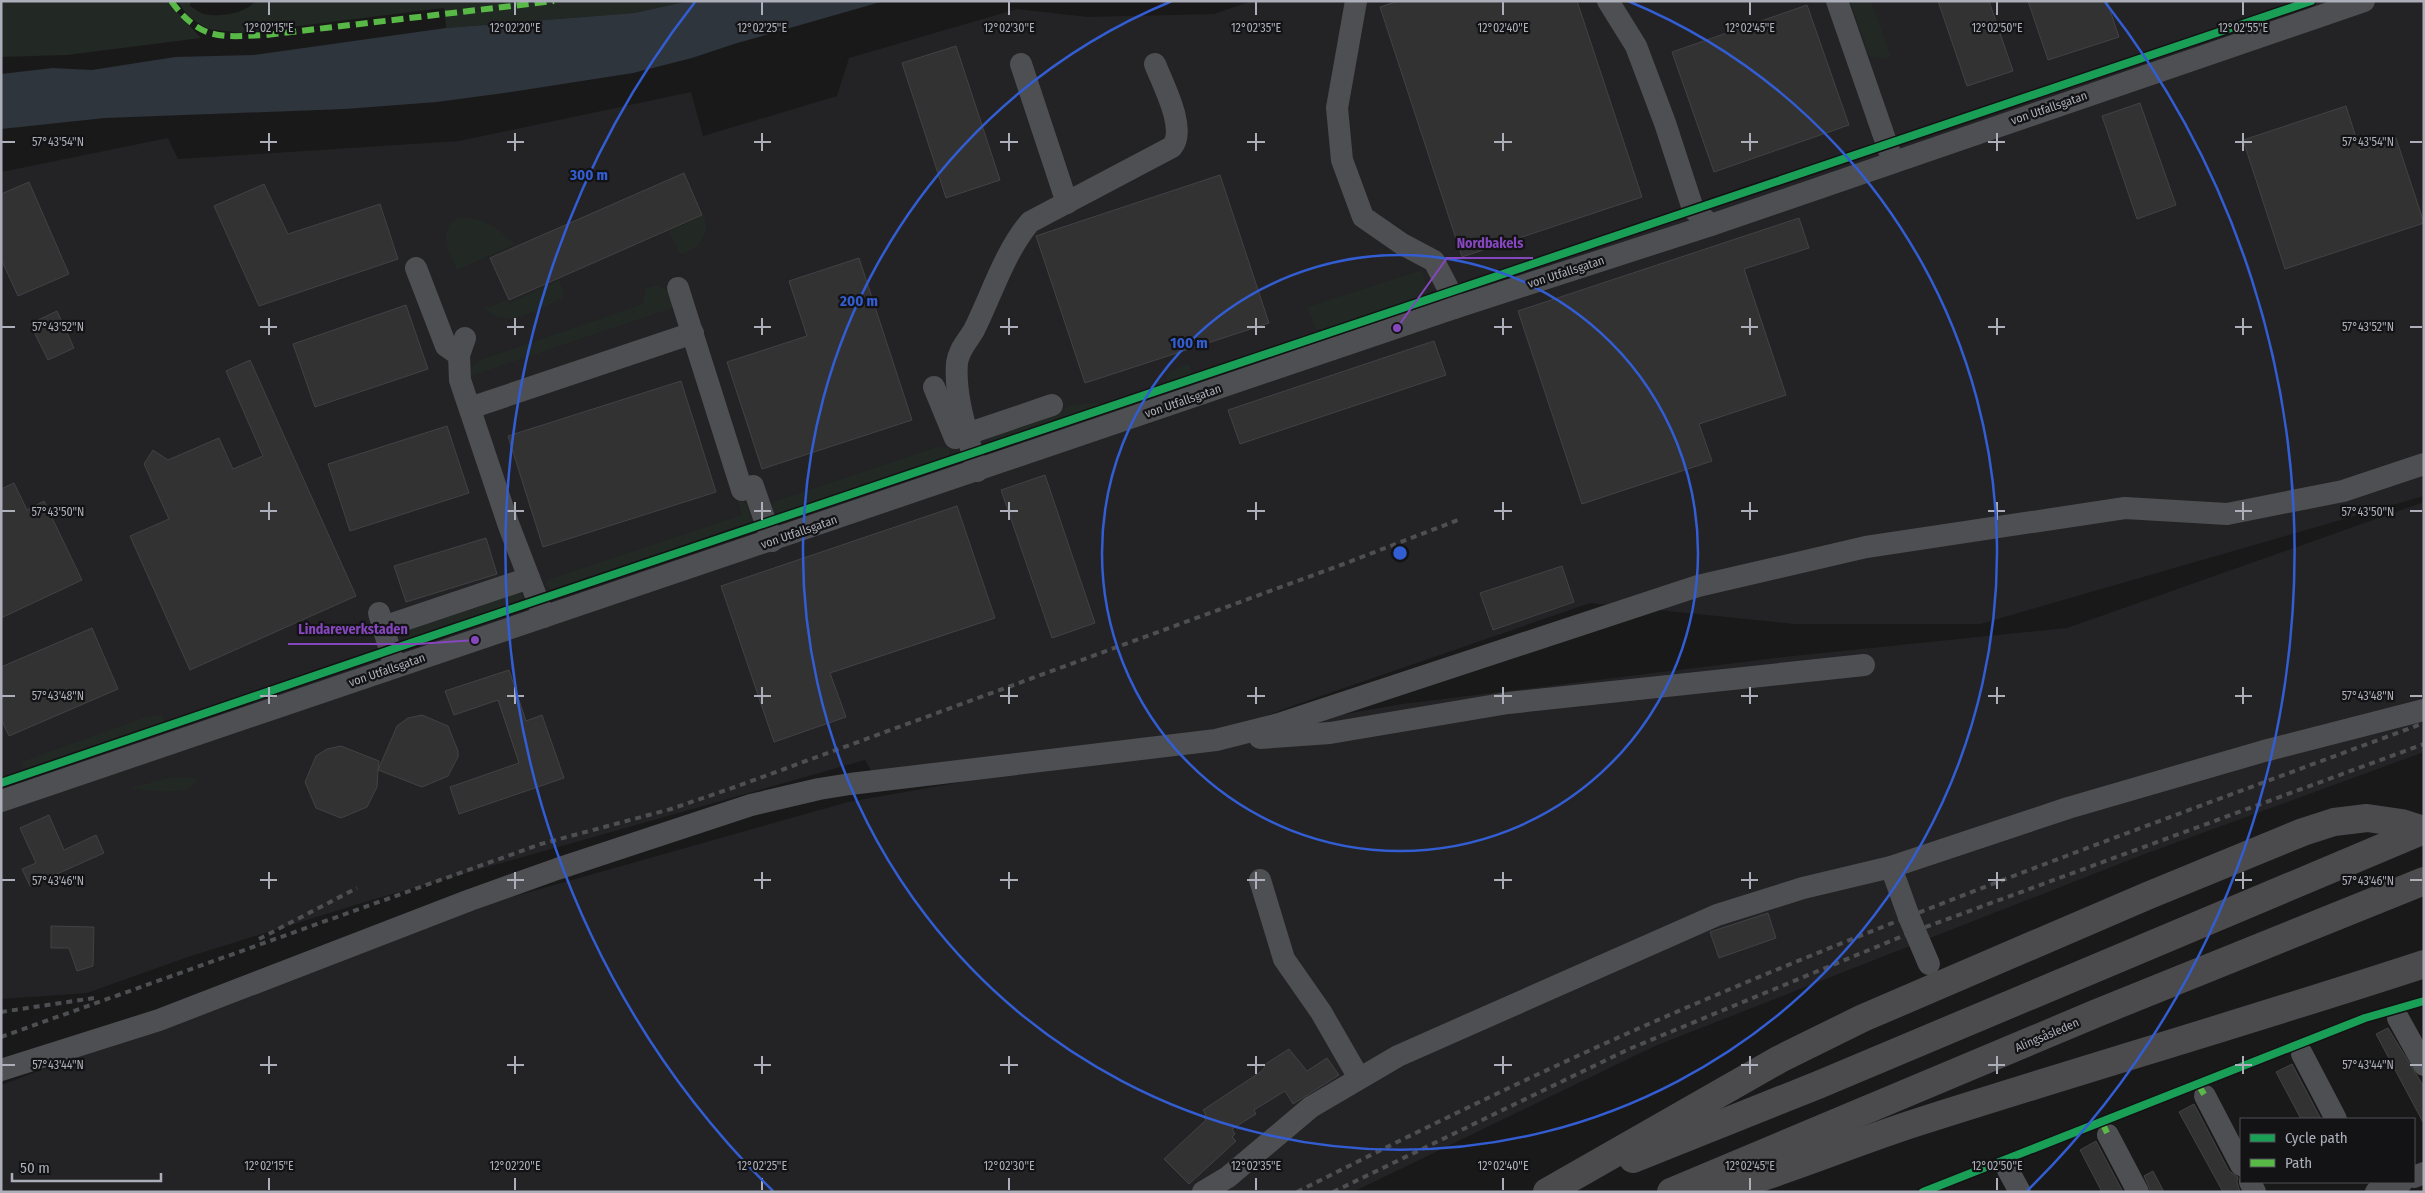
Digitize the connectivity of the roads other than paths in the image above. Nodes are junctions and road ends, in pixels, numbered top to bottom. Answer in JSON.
{"nodes":[{"id":1,"x":1356,"y":1,"type":"edge"},
{"id":2,"x":1608,"y":1,"type":"edge"},
{"id":3,"x":1837,"y":1,"type":"edge"},
{"id":4,"x":2364,"y":1,"type":"edge"},
{"id":5,"x":1021,"y":64,"type":"dead end"},
{"id":6,"x":1155,"y":64,"type":"dead end"},
{"id":7,"x":1892,"y":162,"type":"junction"},
{"id":8,"x":1067,"y":203,"type":"junction"},
{"id":9,"x":1711,"y":225,"type":"junction"},
{"id":10,"x":416,"y":268,"type":"dead end"},
{"id":11,"x":678,"y":288,"type":"dead end"},
{"id":12,"x":1454,"y":308,"type":"junction"},
{"id":13,"x":693,"y":333,"type":"junction"},
{"id":14,"x":934,"y":387,"type":"dead end"},
{"id":15,"x":1052,"y":405,"type":"dead end"},
{"id":16,"x":470,"y":408,"type":"junction"},
{"id":17,"x":966,"y":434,"type":"junction"},
{"id":18,"x":2424,"y":464,"type":"edge"},
{"id":19,"x":977,"y":472,"type":"junction"},
{"id":20,"x":772,"y":541,"type":"junction"},
{"id":21,"x":529,"y":578,"type":"junction"},
{"id":22,"x":544,"y":617,"type":"junction"},
{"id":23,"x":1864,"y":664,"type":"dead end"},
{"id":24,"x":395,"y":666,"type":"junction"},
{"id":25,"x":2424,"y":710,"type":"edge"},
{"id":26,"x":1216,"y":740,"type":"junction"},
{"id":27,"x":1,"y":801,"type":"edge"},
{"id":28,"x":2424,"y":830,"type":"edge"},
{"id":29,"x":1891,"y":866,"type":"junction"},
{"id":30,"x":1260,"y":880,"type":"dead end"},
{"id":31,"x":2424,"y":881,"type":"edge"},
{"id":32,"x":1930,"y":964,"type":"dead end"},
{"id":33,"x":2424,"y":964,"type":"edge"},
{"id":34,"x":2398,"y":1018,"type":"dead end"},
{"id":35,"x":2302,"y":1054,"type":"dead end"},
{"id":36,"x":2424,"y":1065,"type":"edge"},
{"id":37,"x":1,"y":1070,"type":"edge"},
{"id":38,"x":1359,"y":1078,"type":"junction"},
{"id":39,"x":2205,"y":1096,"type":"dead end"},
{"id":40,"x":2335,"y":1118,"type":"edge"},
{"id":41,"x":2108,"y":1135,"type":"dead end"},
{"id":42,"x":2240,"y":1163,"type":"edge"},
{"id":43,"x":2008,"y":1170,"type":"dead end"},
{"id":44,"x":2399,"y":1183,"type":"edge"},
{"id":45,"x":1203,"y":1192,"type":"edge"},
{"id":46,"x":1549,"y":1192,"type":"edge"},
{"id":47,"x":1671,"y":1192,"type":"edge"},
{"id":48,"x":1711,"y":1192,"type":"edge"},
{"id":49,"x":2020,"y":1192,"type":"edge"},
{"id":50,"x":2138,"y":1192,"type":"edge"},
{"id":51,"x":2374,"y":1192,"type":"edge"}],
"edges":[{"from":1,"to":12,"type":"street"},
{"from":2,"to":9,"type":"street"},
{"from":3,"to":7,"type":"street"},
{"from":4,"to":7,"type":"street","name":"von Utfallsgatan"},
{"from":5,"to":8,"type":"street"},
{"from":6,"to":8,"type":"street"},
{"from":7,"to":9,"type":"street","name":"von Utfallsgatan"},
{"from":8,"to":17,"type":"street"},
{"from":9,"to":12,"type":"street","name":"von Utfallsgatan"},
{"from":10,"to":16,"type":"street"},
{"from":11,"to":13,"type":"street"},
{"from":12,"to":19,"type":"street","name":"von Utfallsgatan"},
{"from":13,"to":16,"type":"street"},
{"from":13,"to":20,"type":"street"},
{"from":14,"to":17,"type":"street"},
{"from":15,"to":17,"type":"street"},
{"from":16,"to":21,"type":"street"},
{"from":17,"to":19,"type":"street"},
{"from":18,"to":26,"type":"street"},
{"from":19,"to":20,"type":"street","name":"von Utfallsgatan"},
{"from":20,"to":22,"type":"street","name":"von Utfallsgatan"},
{"from":21,"to":22,"type":"street"},
{"from":21,"to":24,"type":"street"},
{"from":22,"to":24,"type":"street","name":"von Utfallsgatan"},
{"from":23,"to":26,"type":"street"},
{"from":24,"to":27,"type":"street","name":"von Utfallsgatan"},
{"from":25,"to":29,"type":"street"},
{"from":26,"to":37,"type":"street"},
{"from":28,"to":46,"type":"highway"},
{"from":28,"to":46,"type":"highway"},
{"from":29,"to":32,"type":"street"},
{"from":29,"to":38,"type":"street"},
{"from":30,"to":38,"type":"street"},
{"from":31,"to":47,"type":"highway","name":"Alingsåsleden"},
{"from":33,"to":48,"type":"highway"},
{"from":34,"to":36,"type":"street"},
{"from":35,"to":40,"type":"street"},
{"from":38,"to":45,"type":"street"},
{"from":39,"to":42,"type":"street"},
{"from":41,"to":50,"type":"street"},
{"from":43,"to":49,"type":"street"},
{"from":44,"to":51,"type":"street"}]}
